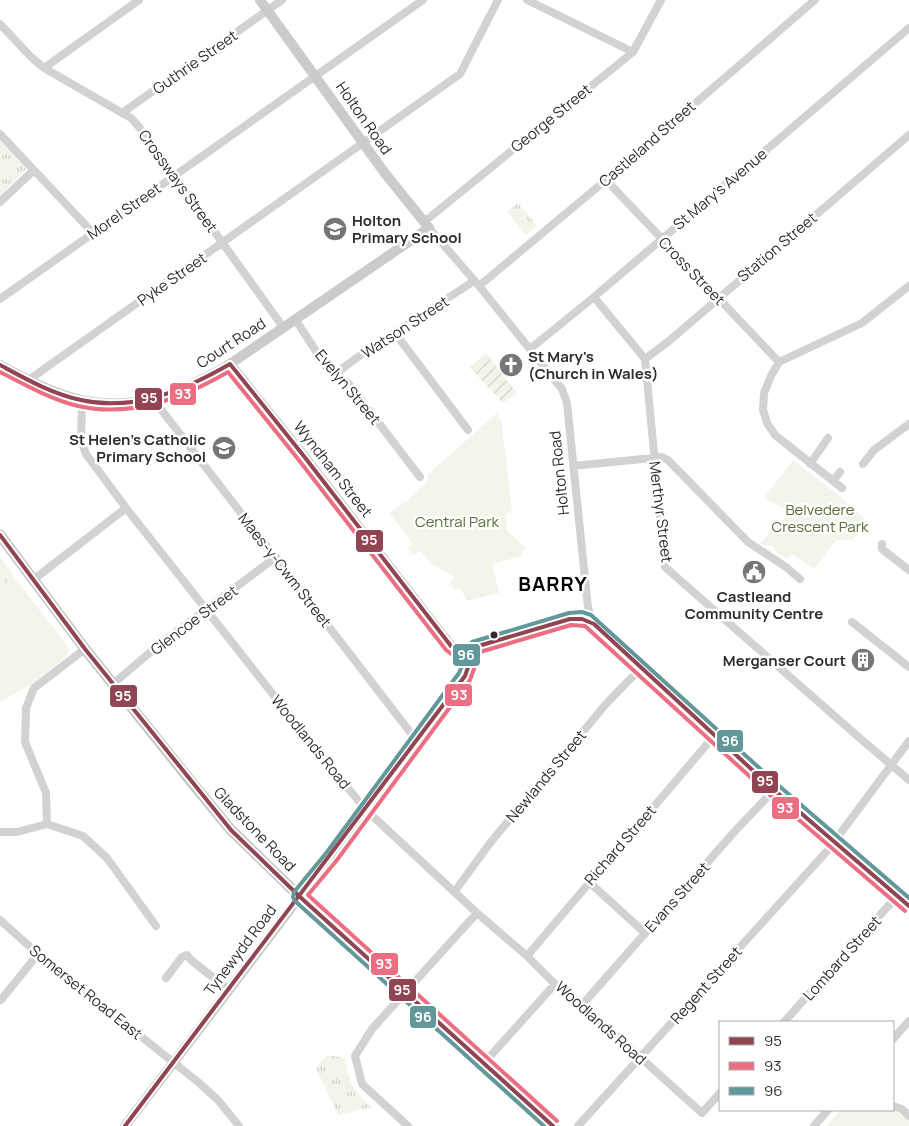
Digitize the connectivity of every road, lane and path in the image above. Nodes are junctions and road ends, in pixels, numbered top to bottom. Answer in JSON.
{"nodes":[{"id":1,"x":139,"y":0,"type":"edge"},
{"id":2,"x":260,"y":0,"type":"edge"},
{"id":3,"x":282,"y":0,"type":"edge"},
{"id":4,"x":423,"y":0,"type":"edge"},
{"id":5,"x":498,"y":0,"type":"edge"},
{"id":6,"x":527,"y":0,"type":"edge"},
{"id":7,"x":661,"y":0,"type":"edge"},
{"id":8,"x":815,"y":0,"type":"edge"},
{"id":9,"x":268,"y":10,"type":"junction"},
{"id":10,"x":0,"y":24,"type":"edge"},
{"id":11,"x":909,"y":28,"type":"edge"},
{"id":12,"x":633,"y":52,"type":"junction"},
{"id":13,"x":44,"y":68,"type":"junction"},
{"id":14,"x":316,"y":76,"type":"junction"},
{"id":15,"x":122,"y":113,"type":"junction"},
{"id":16,"x":0,"y":134,"type":"edge"},
{"id":17,"x":909,"y":135,"type":"edge"},
{"id":18,"x":363,"y":143,"type":"junction"},
{"id":19,"x":33,"y":170,"type":"junction"},
{"id":20,"x":175,"y":176,"type":"junction"},
{"id":21,"x":606,"y":180,"type":"junction"},
{"id":22,"x":0,"y":202,"type":"edge"},
{"id":23,"x":426,"y":225,"type":"junction"},
{"id":24,"x":93,"y":233,"type":"junction"},
{"id":25,"x":661,"y":238,"type":"junction"},
{"id":26,"x":223,"y":243,"type":"junction"},
{"id":27,"x":477,"y":284,"type":"junction"},
{"id":28,"x":909,"y":286,"type":"edge"},
{"id":29,"x":2,"y":296,"type":"edge"},
{"id":30,"x":594,"y":297,"type":"junction"},
{"id":31,"x":718,"y":298,"type":"junction"},
{"id":32,"x":295,"y":319,"type":"junction"},
{"id":33,"x":283,"y":327,"type":"junction"},
{"id":34,"x":395,"y":333,"type":"junction"},
{"id":35,"x":530,"y":349,"type":"junction"},
{"id":36,"x":645,"y":359,"type":"junction"},
{"id":37,"x":779,"y":362,"type":"junction"},
{"id":38,"x":230,"y":364,"type":"junction"},
{"id":39,"x":0,"y":365,"type":"edge"},
{"id":40,"x":338,"y":375,"type":"junction"},
{"id":41,"x":30,"y":379,"type":"junction"},
{"id":42,"x":153,"y":399,"type":"junction"},
{"id":43,"x":82,"y":400,"type":"junction"},
{"id":44,"x":909,"y":424,"type":"edge"},
{"id":45,"x":468,"y":430,"type":"dead end"},
{"id":46,"x":828,"y":438,"type":"dead end"},
{"id":47,"x":654,"y":457,"type":"junction"},
{"id":48,"x":810,"y":464,"type":"junction"},
{"id":49,"x":863,"y":464,"type":"dead end"},
{"id":50,"x":573,"y":466,"type":"junction"},
{"id":51,"x":840,"y":472,"type":"dead end"},
{"id":52,"x":420,"y":477,"type":"dead end"},
{"id":53,"x":833,"y":481,"type":"junction"},
{"id":54,"x":842,"y":488,"type":"dead end"},
{"id":55,"x":126,"y":508,"type":"junction"},
{"id":56,"x":0,"y":535,"type":"edge"},
{"id":57,"x":882,"y":544,"type":"dead end"},
{"id":58,"x":276,"y":558,"type":"junction"},
{"id":59,"x":909,"y":570,"type":"edge"},
{"id":60,"x":800,"y":579,"type":"dead end"},
{"id":61,"x":33,"y":580,"type":"junction"},
{"id":62,"x":207,"y":610,"type":"junction"},
{"id":63,"x":852,"y":622,"type":"dead end"},
{"id":64,"x":594,"y":624,"type":"junction"},
{"id":65,"x":85,"y":649,"type":"junction"},
{"id":66,"x":470,"y":660,"type":"junction"},
{"id":67,"x":908,"y":665,"type":"edge"},
{"id":68,"x":646,"y":672,"type":"junction"},
{"id":69,"x":114,"y":684,"type":"junction"},
{"id":70,"x":714,"y":736,"type":"junction"},
{"id":71,"x":417,"y":741,"type":"junction"},
{"id":72,"x":909,"y":741,"type":"edge"},
{"id":73,"x":891,"y":766,"type":"junction"},
{"id":74,"x":909,"y":780,"type":"edge"},
{"id":75,"x":774,"y":790,"type":"junction"},
{"id":76,"x":366,"y":810,"type":"junction"},
{"id":77,"x":47,"y":824,"type":"junction"},
{"id":78,"x":0,"y":832,"type":"edge"},
{"id":79,"x":833,"y":842,"type":"junction"},
{"id":80,"x":589,"y":882,"type":"junction"},
{"id":81,"x":455,"y":891,"type":"junction"},
{"id":82,"x":299,"y":896,"type":"junction"},
{"id":83,"x":906,"y":904,"type":"edge"},
{"id":84,"x":477,"y":913,"type":"junction"},
{"id":85,"x":0,"y":920,"type":"edge"},
{"id":86,"x":156,"y":926,"type":"dead end"},
{"id":87,"x":645,"y":933,"type":"junction"},
{"id":88,"x":38,"y":954,"type":"junction"},
{"id":89,"x":527,"y":956,"type":"junction"},
{"id":90,"x":166,"y":978,"type":"dead end"},
{"id":91,"x":556,"y":984,"type":"junction"},
{"id":92,"x":228,"y":990,"type":"junction"},
{"id":93,"x":406,"y":991,"type":"junction"},
{"id":94,"x":1,"y":1000,"type":"edge"},
{"id":95,"x":582,"y":1005,"type":"junction"},
{"id":96,"x":785,"y":1021,"type":"edge"},
{"id":97,"x":909,"y":1021,"type":"edge"},
{"id":98,"x":894,"y":1037,"type":"edge"},
{"id":99,"x":640,"y":1058,"type":"junction"},
{"id":100,"x":174,"y":1062,"type":"junction"},
{"id":101,"x":484,"y":1063,"type":"junction"},
{"id":102,"x":719,"y":1094,"type":"edge"},
{"id":103,"x":894,"y":1106,"type":"edge"},
{"id":104,"x":827,"y":1111,"type":"edge"},
{"id":105,"x":909,"y":1116,"type":"edge"},
{"id":106,"x":125,"y":1126,"type":"edge"},
{"id":107,"x":239,"y":1126,"type":"edge"},
{"id":108,"x":408,"y":1126,"type":"edge"},
{"id":109,"x":553,"y":1126,"type":"edge"},
{"id":110,"x":578,"y":1126,"type":"edge"},
{"id":111,"x":814,"y":1126,"type":"edge"}],
"edges":[{"from":1,"to":13,"type":"street"},
{"from":2,"to":9,"type":"main road","name":"Holton Road"},
{"from":3,"to":9,"type":"street","name":"Guthrie Street"},
{"from":4,"to":14,"type":"street","name":"Morel Street"},
{"from":5,"to":18,"type":"street","name":"Pyke Street"},
{"from":6,"to":12,"type":"street"},
{"from":7,"to":12,"type":"street","name":"George Street"},
{"from":8,"to":21,"type":"street","name":"Castleland Street"},
{"from":9,"to":14,"type":"main road","name":"Holton Road"},
{"from":9,"to":15,"type":"street","name":"Guthrie Street"},
{"from":10,"to":13,"type":"street","name":"Crossways Street"},
{"from":11,"to":25,"type":"street","name":"St Mary's Avenue"},
{"from":12,"to":23,"type":"street","name":"George Street"},
{"from":13,"to":15,"type":"street","name":"Crossways Street"},
{"from":14,"to":18,"type":"main road","name":"Holton Road"},
{"from":14,"to":20,"type":"street","name":"Morel Street"},
{"from":15,"to":20,"type":"street","name":"Crossways Street"},
{"from":16,"to":19,"type":"street"},
{"from":17,"to":31,"type":"street","name":"Station Street"},
{"from":18,"to":23,"type":"main road","name":"Holton Road"},
{"from":18,"to":26,"type":"street","name":"Pyke Street"},
{"from":19,"to":22,"type":"street"},
{"from":19,"to":24,"type":"street"},
{"from":20,"to":24,"type":"street","name":"Morel Street"},
{"from":20,"to":26,"type":"street","name":"Crossways Street"},
{"from":21,"to":25,"type":"street","name":"Cross Street"},
{"from":21,"to":27,"type":"street","name":"Castleland Street"},
{"from":23,"to":27,"type":"street","name":"Holton Road"},
{"from":23,"to":32,"type":"main road","name":"Court Road"},
{"from":24,"to":29,"type":"street","name":"Morel Street"},
{"from":25,"to":30,"type":"street","name":"St Mary's Avenue"},
{"from":25,"to":31,"type":"street","name":"Cross Street"},
{"from":26,"to":33,"type":"street","name":"Crossways Street"},
{"from":26,"to":41,"type":"street","name":"Pyke Street"},
{"from":27,"to":34,"type":"street","name":"Watson Street"},
{"from":27,"to":35,"type":"street","name":"Holton Road"},
{"from":28,"to":37,"type":"street"},
{"from":30,"to":35,"type":"street","name":"St Mary's Avenue"},
{"from":30,"to":36,"type":"street"},
{"from":31,"to":36,"type":"street","name":"Station Street"},
{"from":31,"to":37,"type":"street","name":"Cross Street"},
{"from":32,"to":33,"type":"main road","name":"Court Road"},
{"from":32,"to":40,"type":"street","name":"Evelyn Street"},
{"from":33,"to":38,"type":"main road","name":"Court Road"},
{"from":34,"to":40,"type":"street","name":"Watson Street"},
{"from":34,"to":45,"type":"street"},
{"from":35,"to":50,"type":"street","name":"Holton Road"},
{"from":36,"to":47,"type":"street","name":"Merthyr Street"},
{"from":37,"to":48,"type":"street"},
{"from":38,"to":42,"type":"main road","name":"Court Road"},
{"from":38,"to":66,"type":"main road","name":"Wyndham Street"},
{"from":39,"to":41,"type":"main road","name":"Court Road"},
{"from":40,"to":52,"type":"street","name":"Evelyn Street"},
{"from":41,"to":43,"type":"main road","name":"Court Road"},
{"from":42,"to":43,"type":"main road","name":"Court Road"},
{"from":42,"to":58,"type":"street","name":"Maes-y-Cwm Street"},
{"from":43,"to":55,"type":"street","name":"Woodlands Road"},
{"from":44,"to":49,"type":"street"},
{"from":46,"to":48,"type":"street"},
{"from":47,"to":50,"type":"street"},
{"from":47,"to":60,"type":"street"},
{"from":47,"to":73,"type":"street","name":"Merthyr Street"},
{"from":48,"to":53,"type":"street"},
{"from":50,"to":64,"type":"street","name":"Holton Road"},
{"from":51,"to":53,"type":"street"},
{"from":53,"to":54,"type":"street"},
{"from":55,"to":61,"type":"street"},
{"from":55,"to":62,"type":"street","name":"Woodlands Road"},
{"from":56,"to":61,"type":"main road","name":"Gladstone Road"},
{"from":57,"to":59,"type":"street"},
{"from":58,"to":62,"type":"street","name":"Glencoe Street"},
{"from":58,"to":71,"type":"street","name":"Maes-y-Cwm Street"},
{"from":61,"to":65,"type":"main road","name":"Gladstone Road"},
{"from":62,"to":69,"type":"street","name":"Glencoe Street"},
{"from":62,"to":76,"type":"street","name":"Woodlands Road"},
{"from":63,"to":67,"type":"street"},
{"from":64,"to":66,"type":"main road","name":"Tynewydd Road"},
{"from":64,"to":68,"type":"main road"},
{"from":65,"to":69,"type":"main road","name":"Gladstone Road"},
{"from":65,"to":77,"type":"street"},
{"from":66,"to":71,"type":"main road","name":"Tynewydd Road"},
{"from":68,"to":70,"type":"main road"},
{"from":68,"to":81,"type":"street","name":"Newlands Street"},
{"from":69,"to":82,"type":"main road","name":"Gladstone Road"},
{"from":70,"to":75,"type":"main road"},
{"from":70,"to":80,"type":"street","name":"Richard Street"},
{"from":71,"to":76,"type":"main road","name":"Tynewydd Road"},
{"from":72,"to":73,"type":"street","name":"Regent Street"},
{"from":73,"to":74,"type":"street","name":"Merthyr Street"},
{"from":73,"to":79,"type":"street","name":"Regent Street"},
{"from":75,"to":79,"type":"main road"},
{"from":75,"to":87,"type":"street","name":"Evans Street"},
{"from":76,"to":81,"type":"street","name":"Woodlands Road"},
{"from":76,"to":82,"type":"main road","name":"Tynewydd Road"},
{"from":77,"to":78,"type":"street"},
{"from":77,"to":86,"type":"street"},
{"from":79,"to":83,"type":"main road"},
{"from":79,"to":99,"type":"street","name":"Regent Street"},
{"from":80,"to":87,"type":"street"},
{"from":80,"to":89,"type":"street","name":"Richard Street"},
{"from":81,"to":84,"type":"street","name":"Woodlands Road"},
{"from":82,"to":92,"type":"main road","name":"Tynewydd Road"},
{"from":82,"to":93,"type":"main road","name":"Gladstone Road"},
{"from":83,"to":96,"type":"street","name":"Lombard Street"},
{"from":84,"to":89,"type":"street","name":"Woodlands Road"},
{"from":84,"to":93,"type":"street"},
{"from":85,"to":88,"type":"street","name":"Somerset Road East"},
{"from":87,"to":95,"type":"street","name":"Evans Street"},
{"from":88,"to":94,"type":"street"},
{"from":88,"to":100,"type":"street","name":"Somerset Road East"},
{"from":89,"to":91,"type":"street","name":"Woodlands Road"},
{"from":90,"to":92,"type":"street"},
{"from":91,"to":95,"type":"street","name":"Woodlands Road"},
{"from":91,"to":101,"type":"street"},
{"from":92,"to":100,"type":"main road","name":"Tynewydd Road"},
{"from":93,"to":101,"type":"main road","name":"Gladstone Road"},
{"from":93,"to":108,"type":"street"},
{"from":95,"to":99,"type":"street","name":"Woodlands Road"},
{"from":97,"to":98,"type":"street"},
{"from":99,"to":102,"type":"street","name":"Woodlands Road"},
{"from":99,"to":110,"type":"street","name":"Regent Street"},
{"from":100,"to":106,"type":"main road","name":"Tynewydd Road"},
{"from":100,"to":107,"type":"street","name":"Somerset Road East"},
{"from":101,"to":109,"type":"main road","name":"Gladstone Road"},
{"from":103,"to":105,"type":"street"},
{"from":104,"to":111,"type":"street"}]}
